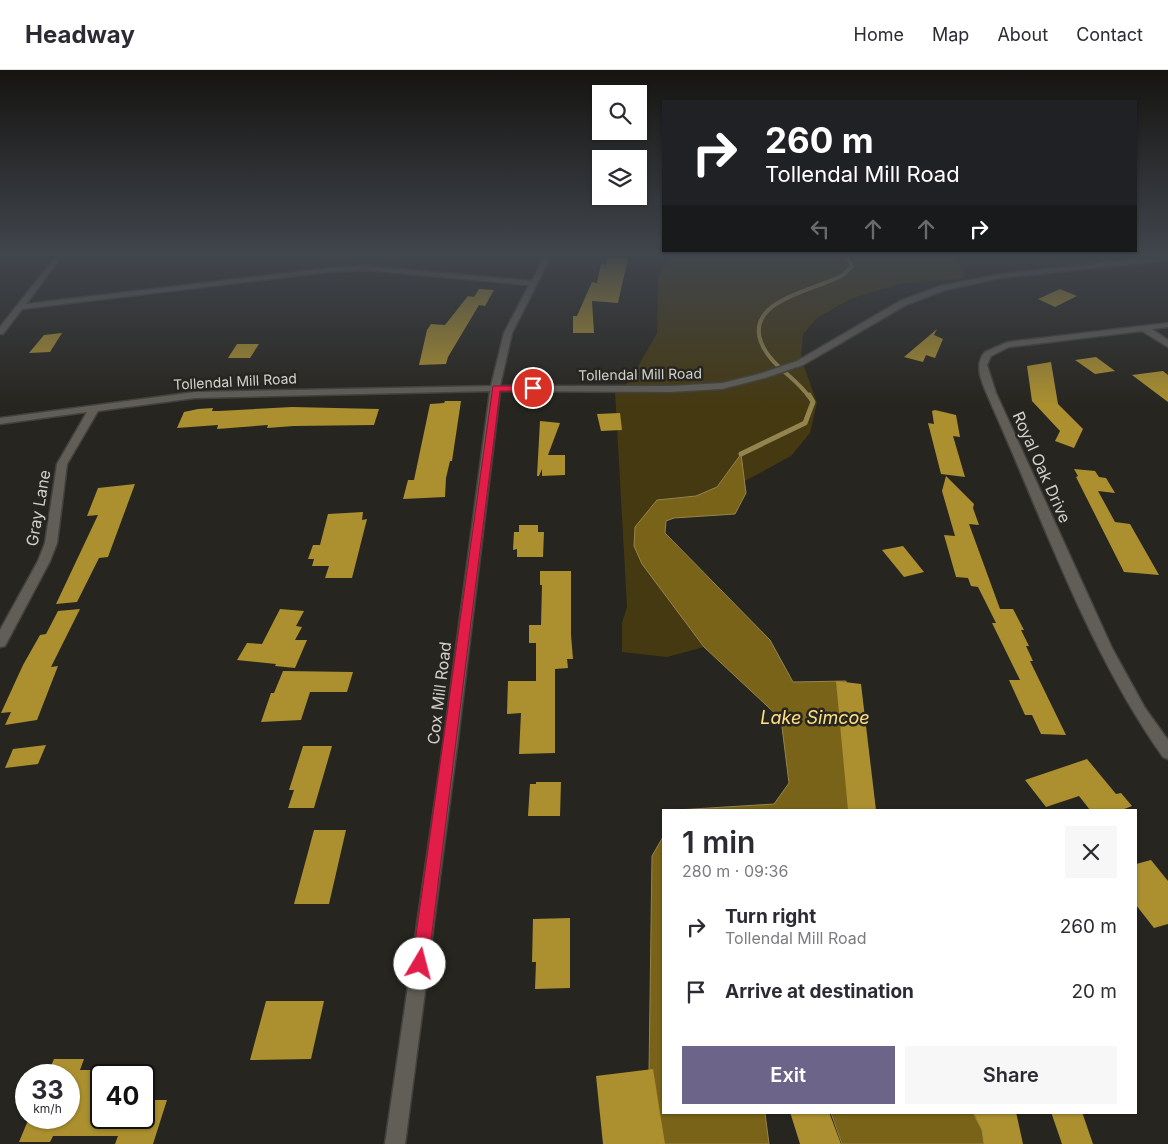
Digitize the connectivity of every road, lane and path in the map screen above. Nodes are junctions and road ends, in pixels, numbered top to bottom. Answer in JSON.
{"nodes":[{"id":1,"x":25,"y":306,"type":"edge"},
{"id":2,"x":522,"y":306,"type":"edge"},
{"id":3,"x":898,"y":306,"type":"edge"},
{"id":4,"x":18,"y":307,"type":"joint"},
{"id":5,"x":1168,"y":325,"type":"edge"},
{"id":6,"x":1144,"y":328,"type":"junction"},
{"id":7,"x":0,"y":332,"type":"edge"},
{"id":8,"x":1168,"y":344,"type":"edge"},
{"id":9,"x":496,"y":388,"type":"junction"},
{"id":10,"x":95,"y":407,"type":"junction"},
{"id":11,"x":0,"y":422,"type":"edge"},
{"id":12,"x":0,"y":642,"type":"edge"},
{"id":13,"x":1168,"y":752,"type":"edge"},
{"id":14,"x":395,"y":1144,"type":"edge"}],
"edges":[{"from":1,"to":4,"type":"street"},
{"from":2,"to":9,"type":"street","name":"Cox Mill Road"},
{"from":3,"to":9,"type":"street","name":"Tollendal Mill Road"},
{"from":4,"to":7,"type":"street"},
{"from":5,"to":6,"type":"street","name":"Royal Oak Drive"},
{"from":6,"to":8,"type":"street"},
{"from":6,"to":13,"type":"street","name":"Royal Oak Drive"},
{"from":9,"to":10,"type":"street","name":"Tollendal Mill Road"},
{"from":9,"to":14,"type":"street","name":"Cox Mill Road"},
{"from":10,"to":11,"type":"street","name":"Tollendal Mill Road"},
{"from":10,"to":12,"type":"street","name":"Gray Lane"}]}
